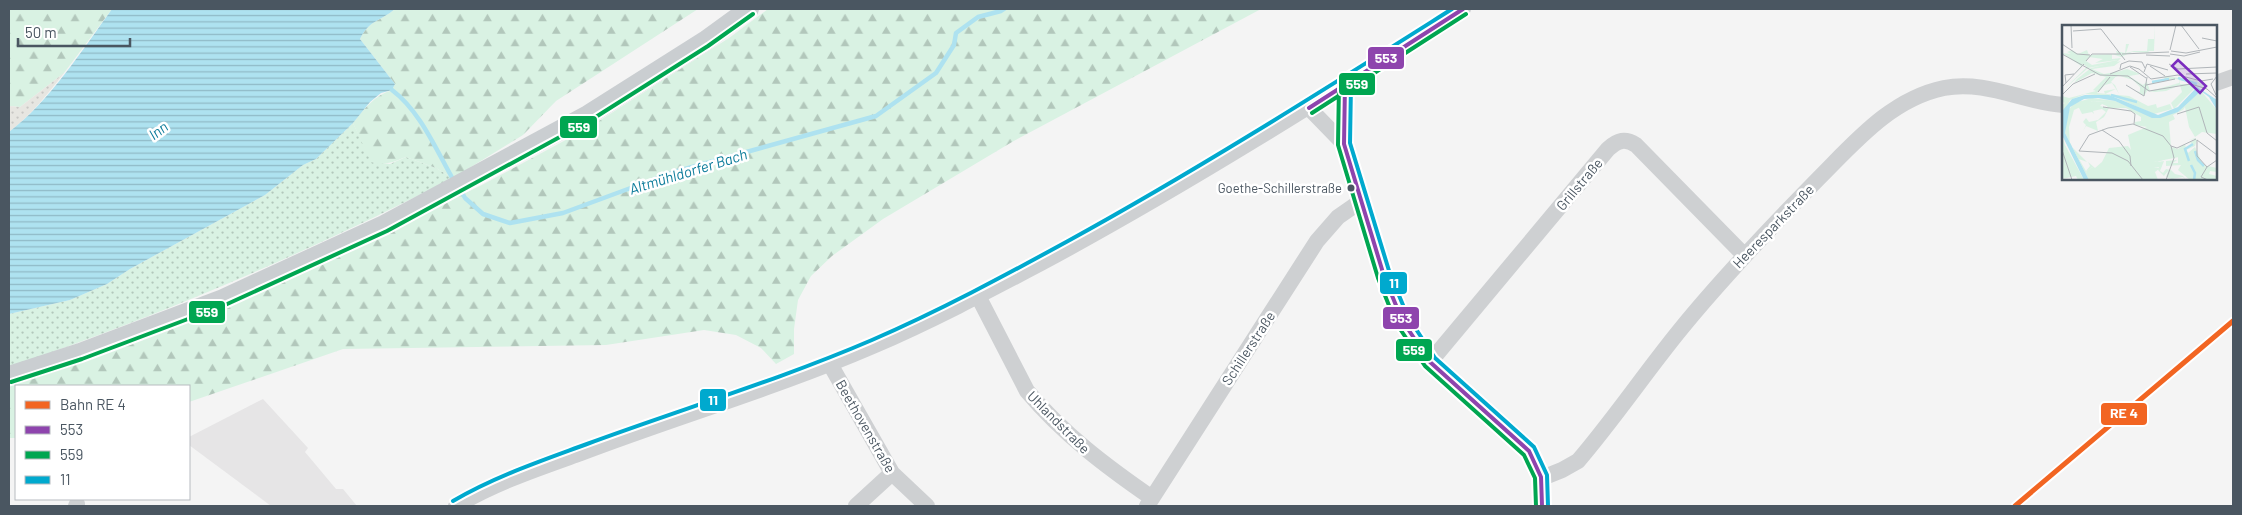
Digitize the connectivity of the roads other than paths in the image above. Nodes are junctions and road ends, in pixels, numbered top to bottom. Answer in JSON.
{"nodes":[{"id":1,"x":750,"y":9,"type":"edge"},
{"id":2,"x":1463,"y":9,"type":"edge"},
{"id":3,"x":2233,"y":77,"type":"edge"},
{"id":4,"x":2217,"y":83,"type":"edge"},
{"id":5,"x":1345,"y":84,"type":"junction"},
{"id":6,"x":2062,"y":105,"type":"edge"},
{"id":7,"x":1310,"y":108,"type":"junction"},
{"id":8,"x":1344,"y":144,"type":"junction"},
{"id":9,"x":1361,"y":202,"type":"junction"},
{"id":10,"x":1744,"y":255,"type":"junction"},
{"id":11,"x":978,"y":296,"type":"junction"},
{"id":12,"x":1430,"y":362,"type":"junction"},
{"id":13,"x":830,"y":364,"type":"junction"},
{"id":14,"x":9,"y":376,"type":"edge"},
{"id":15,"x":892,"y":473,"type":"junction"},
{"id":16,"x":1542,"y":478,"type":"junction"},
{"id":17,"x":1150,"y":502,"type":"edge"},
{"id":18,"x":456,"y":506,"type":"edge"},
{"id":19,"x":856,"y":506,"type":"edge"},
{"id":20,"x":927,"y":506,"type":"edge"},
{"id":21,"x":1542,"y":506,"type":"edge"}],
"edges":[{"from":1,"to":14,"type":"main road"},
{"from":2,"to":5,"type":"street"},
{"from":3,"to":4,"type":"street"},
{"from":5,"to":7,"type":"street"},
{"from":5,"to":8,"type":"street"},
{"from":6,"to":10,"type":"street","name":"Heeresparkstraße"},
{"from":7,"to":8,"type":"street"},
{"from":7,"to":11,"type":"street"},
{"from":8,"to":9,"type":"street"},
{"from":9,"to":12,"type":"street"},
{"from":9,"to":17,"type":"street","name":"Schillerstraße"},
{"from":10,"to":12,"type":"street","name":"Grillstraße"},
{"from":10,"to":16,"type":"street","name":"Heeresparkstraße"},
{"from":11,"to":13,"type":"street"},
{"from":11,"to":17,"type":"street","name":"Uhlandstraße"},
{"from":12,"to":16,"type":"street"},
{"from":13,"to":15,"type":"street","name":"Beethovenstraße"},
{"from":13,"to":18,"type":"street"},
{"from":15,"to":19,"type":"street"},
{"from":15,"to":20,"type":"street","name":"Beethovenstraße"},
{"from":16,"to":21,"type":"street"}]}
